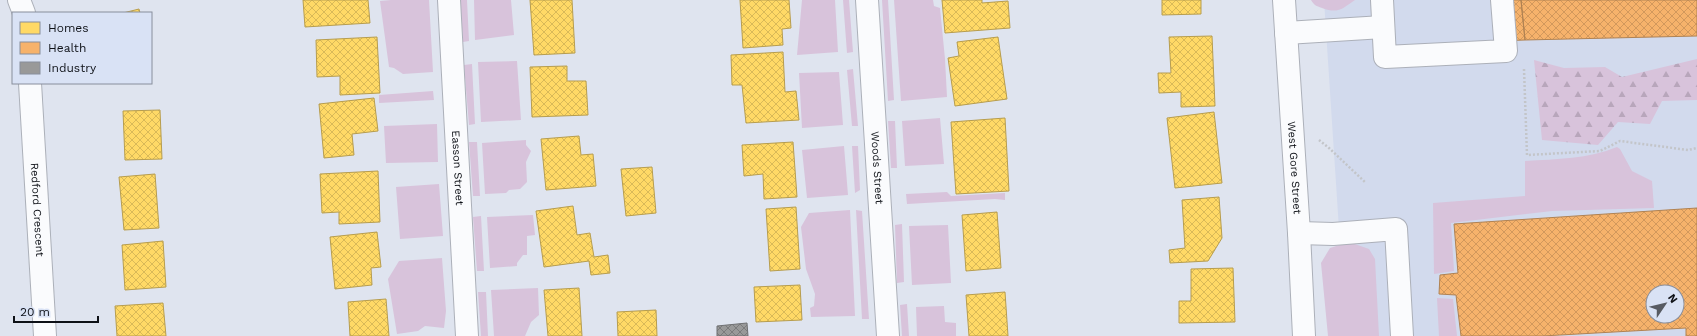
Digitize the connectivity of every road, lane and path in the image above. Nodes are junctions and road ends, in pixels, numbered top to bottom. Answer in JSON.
{"nodes":[{"id":1,"x":19,"y":0,"type":"edge"},
{"id":2,"x":449,"y":0,"type":"edge"},
{"id":3,"x":868,"y":0,"type":"edge"},
{"id":4,"x":1284,"y":0,"type":"edge"},
{"id":5,"x":1382,"y":0,"type":"edge"},
{"id":6,"x":1502,"y":0,"type":"edge"},
{"id":7,"x":24,"y":12,"type":"edge"},
{"id":8,"x":1383,"y":27,"type":"junction"},
{"id":9,"x":1286,"y":33,"type":"junction"},
{"id":10,"x":1524,"y":63,"type":"dead end"},
{"id":11,"x":30,"y":84,"type":"edge"},
{"id":12,"x":1318,"y":139,"type":"dead end"},
{"id":13,"x":1697,"y":148,"type":"edge"},
{"id":14,"x":1366,"y":183,"type":"dead end"},
{"id":15,"x":1299,"y":233,"type":"junction"},
{"id":16,"x":45,"y":336,"type":"edge"},
{"id":17,"x":467,"y":336,"type":"edge"},
{"id":18,"x":888,"y":336,"type":"edge"},
{"id":19,"x":1304,"y":336,"type":"edge"},
{"id":20,"x":1402,"y":336,"type":"edge"}],
"edges":[{"from":1,"to":7,"type":"street"},
{"from":2,"to":17,"type":"street","name":"Easson Street"},
{"from":3,"to":18,"type":"street","name":"Woods Street"},
{"from":4,"to":9,"type":"street","name":"West Gore Street"},
{"from":5,"to":8,"type":"street"},
{"from":6,"to":8,"type":"street"},
{"from":8,"to":9,"type":"street"},
{"from":9,"to":15,"type":"street","name":"West Gore Street"},
{"from":10,"to":13,"type":"path"},
{"from":11,"to":16,"type":"street","name":"Redford Crescent"},
{"from":12,"to":14,"type":"path"},
{"from":15,"to":19,"type":"street","name":"West Gore Street"},
{"from":15,"to":20,"type":"street"}]}
